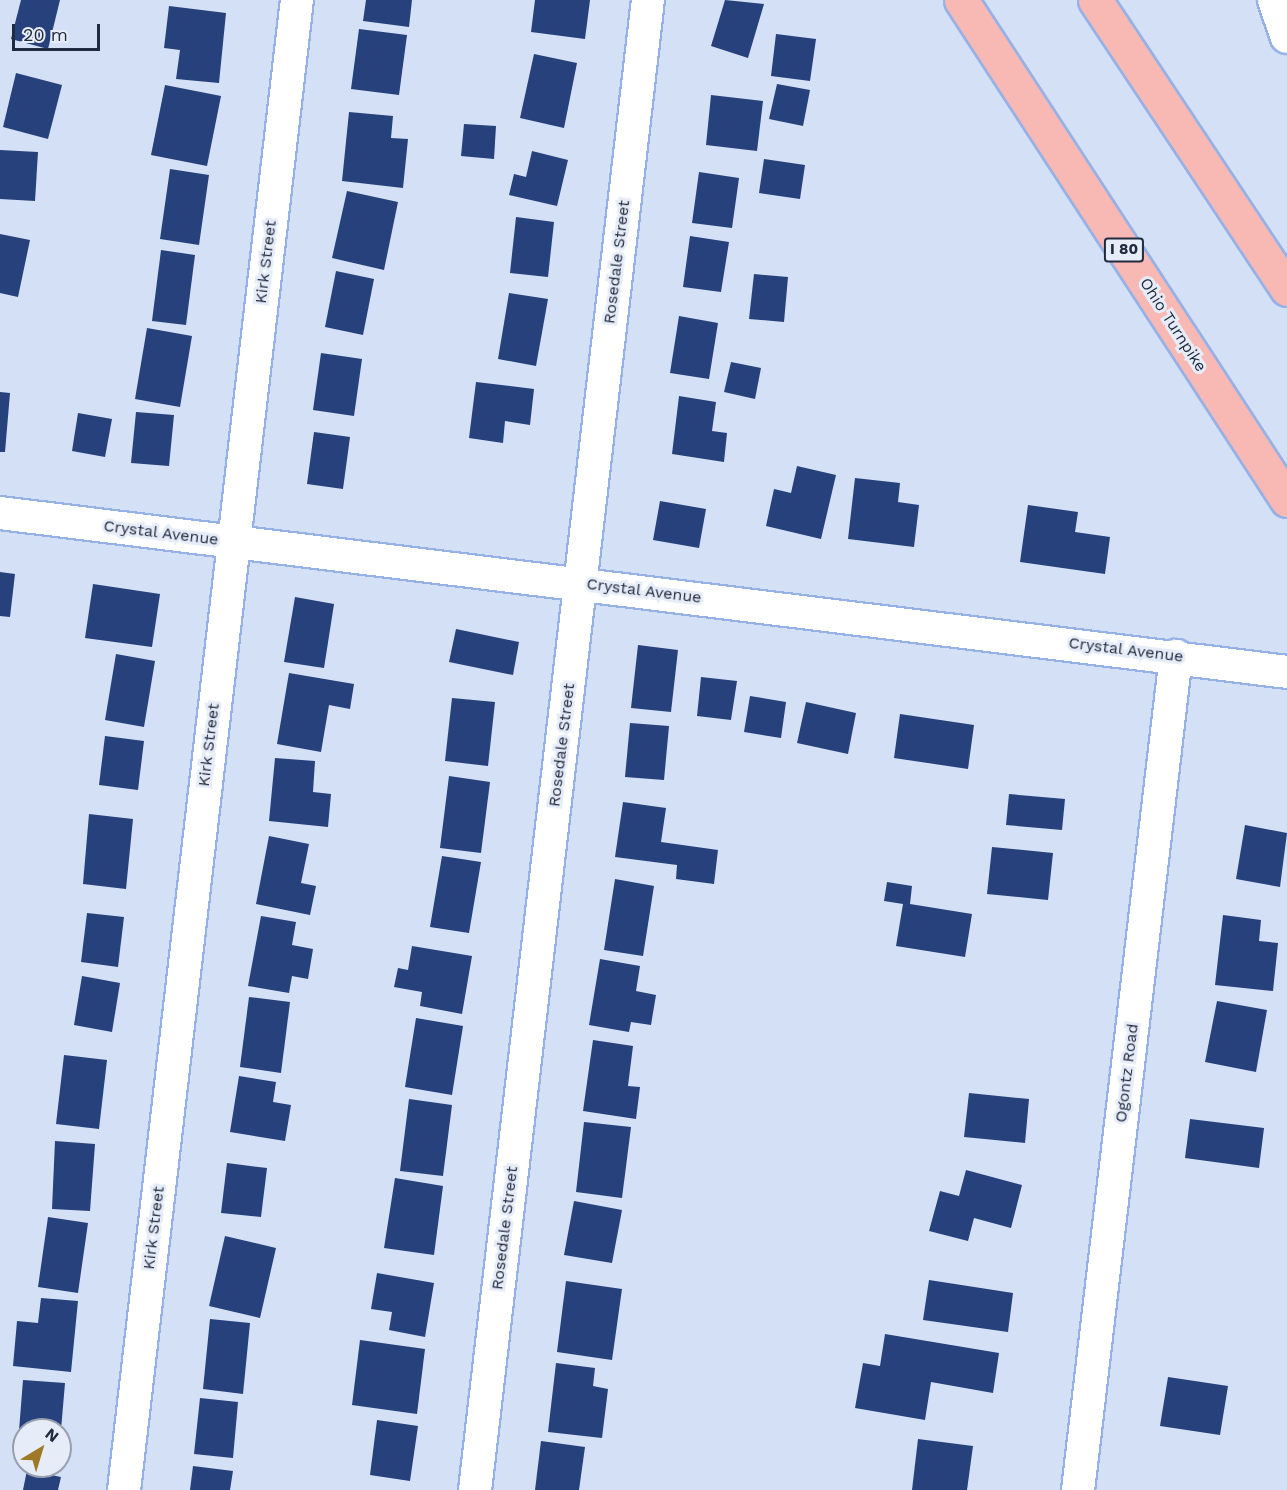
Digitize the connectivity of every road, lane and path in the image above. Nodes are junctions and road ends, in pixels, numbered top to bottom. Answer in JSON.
{"nodes":[{"id":1,"x":297,"y":0,"type":"edge"},
{"id":2,"x":648,"y":0,"type":"edge"},
{"id":3,"x":962,"y":0,"type":"edge"},
{"id":4,"x":1095,"y":0,"type":"edge"},
{"id":5,"x":1274,"y":0,"type":"edge"},
{"id":6,"x":1287,"y":37,"type":"edge"},
{"id":7,"x":1287,"y":289,"type":"edge"},
{"id":8,"x":1287,"y":500,"type":"edge"},
{"id":9,"x":0,"y":513,"type":"edge"},
{"id":10,"x":232,"y":541,"type":"junction"},
{"id":11,"x":580,"y":584,"type":"junction"},
{"id":12,"x":1176,"y":656,"type":"junction"},
{"id":13,"x":1287,"y":672,"type":"edge"},
{"id":14,"x":124,"y":1490,"type":"edge"},
{"id":15,"x":475,"y":1490,"type":"edge"},
{"id":16,"x":1078,"y":1490,"type":"edge"}],
"edges":[{"from":1,"to":10,"type":"street","name":"Kirk Street"},
{"from":2,"to":11,"type":"street","name":"Rosedale Street"},
{"from":3,"to":8,"type":"highway","name":"Ohio Turnpike","number":"I 80"},
{"from":4,"to":7,"type":"highway"},
{"from":5,"to":6,"type":"street"},
{"from":9,"to":10,"type":"street","name":"Crystal Avenue"},
{"from":10,"to":11,"type":"street","name":"Crystal Avenue"},
{"from":10,"to":14,"type":"street","name":"Kirk Street"},
{"from":11,"to":12,"type":"street","name":"Crystal Avenue"},
{"from":11,"to":15,"type":"street","name":"Rosedale Street"},
{"from":12,"to":13,"type":"street","name":"Crystal Avenue"},
{"from":12,"to":16,"type":"street","name":"Ogontz Road"}]}
